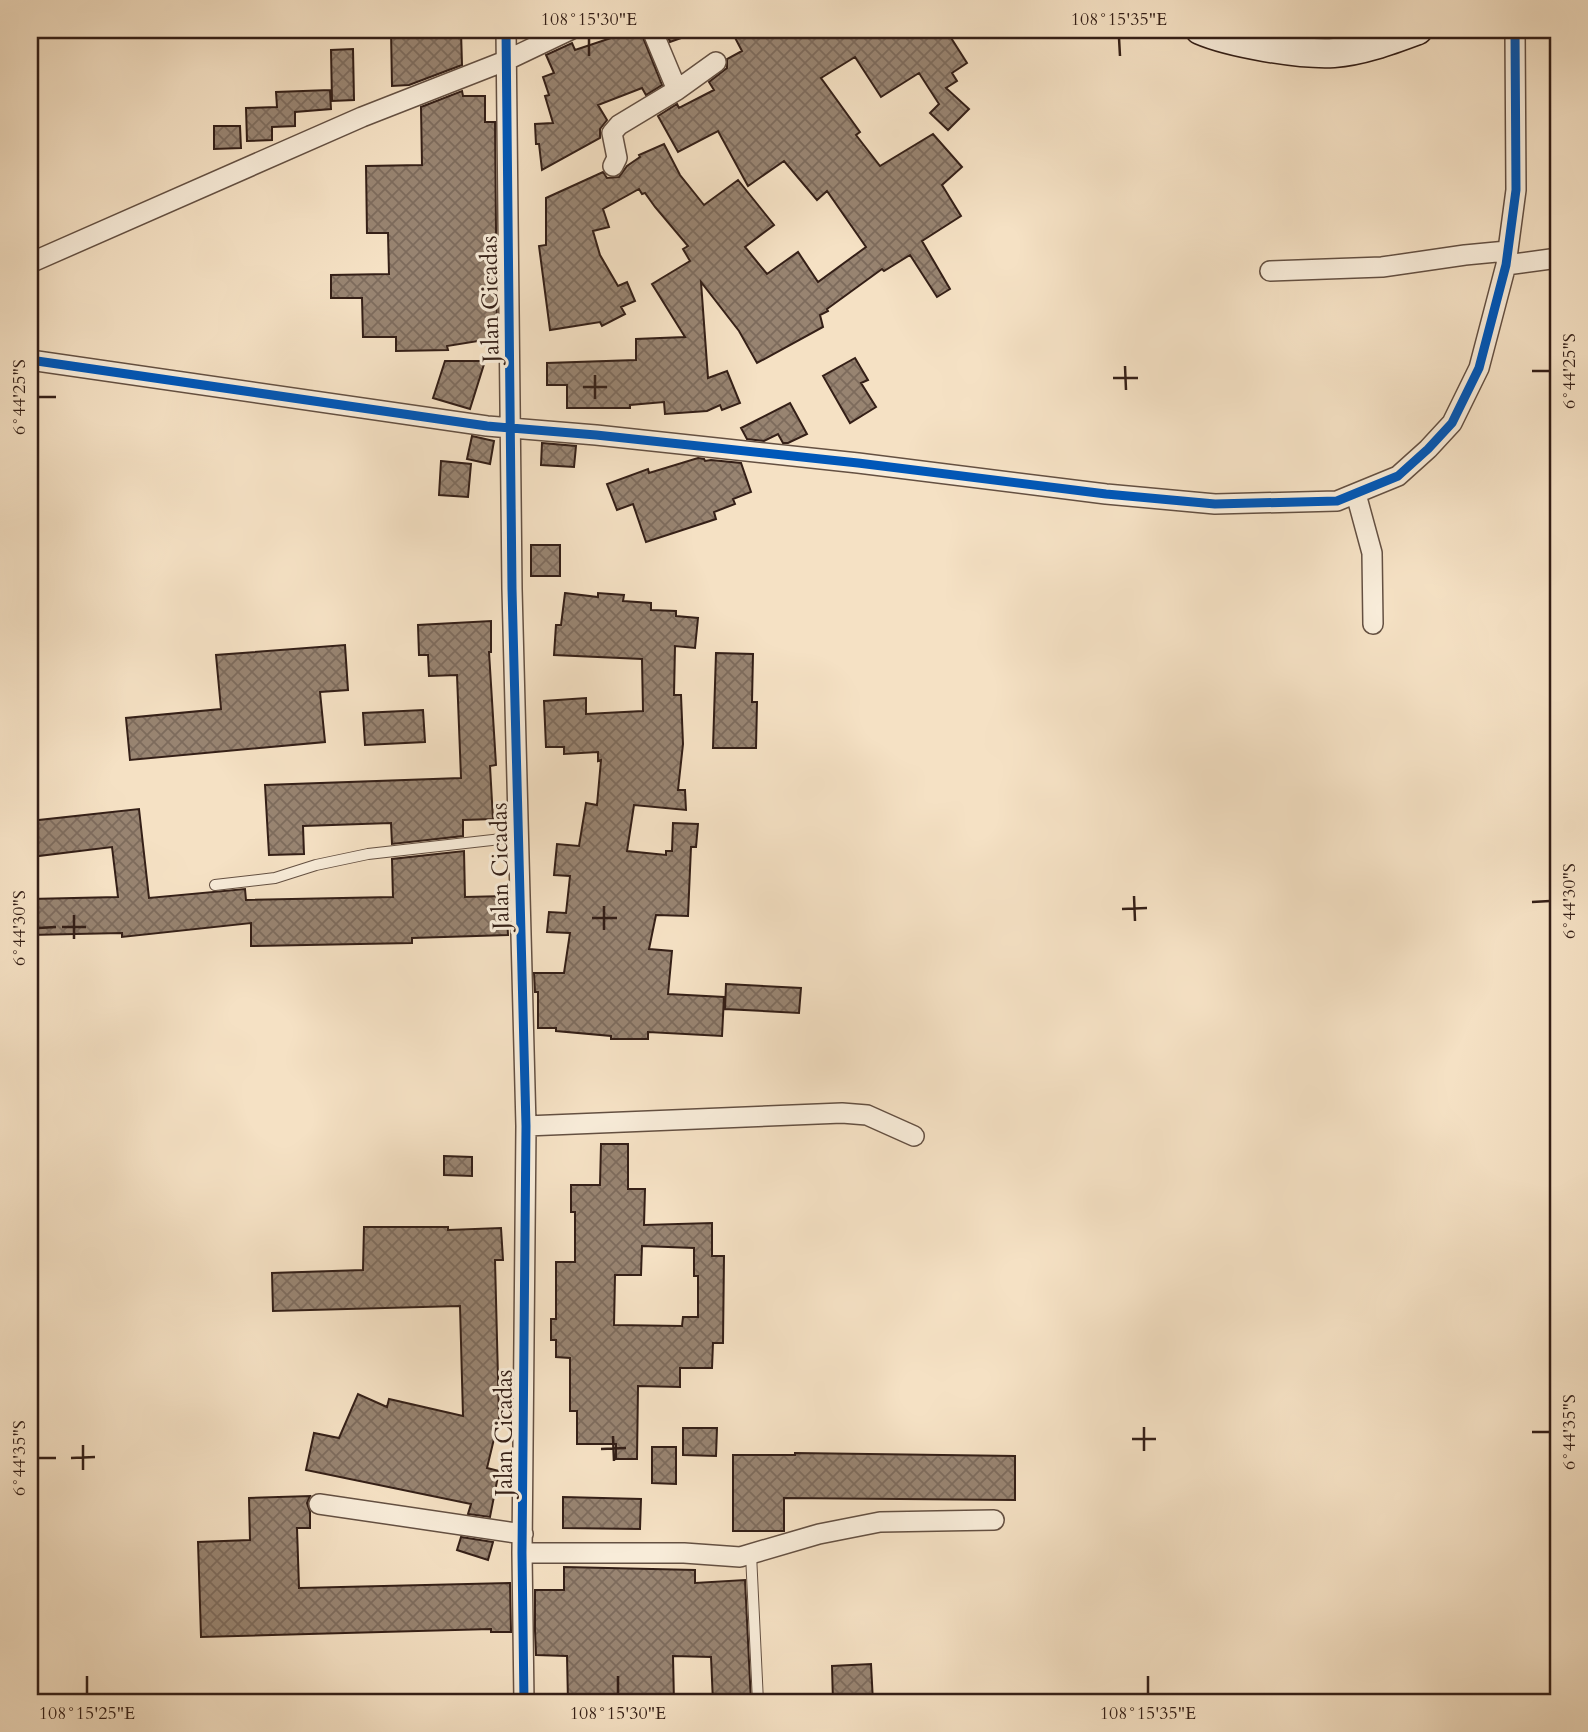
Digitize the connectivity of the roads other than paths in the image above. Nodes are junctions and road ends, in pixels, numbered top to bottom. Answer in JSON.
{"nodes":[{"id":1,"x":506,"y":30,"type":"edge"},
{"id":2,"x":570,"y":30,"type":"edge"},
{"id":3,"x":652,"y":30,"type":"edge"},
{"id":4,"x":1200,"y":30,"type":"edge"},
{"id":5,"x":1418,"y":30,"type":"edge"},
{"id":6,"x":1515,"y":30,"type":"edge"},
{"id":7,"x":505,"y":61,"type":"junction"},
{"id":8,"x":716,"y":62,"type":"dead end"},
{"id":9,"x":677,"y":90,"type":"junction"},
{"id":10,"x":613,"y":166,"type":"dead end"},
{"id":11,"x":1507,"y":258,"type":"junction"},
{"id":12,"x":1558,"y":258,"type":"edge"},
{"id":13,"x":30,"y":263,"type":"edge"},
{"id":14,"x":1270,"y":271,"type":"dead end"},
{"id":15,"x":30,"y":360,"type":"edge"},
{"id":16,"x":510,"y":427,"type":"junction"},
{"id":17,"x":1356,"y":494,"type":"junction"},
{"id":18,"x":1373,"y":624,"type":"dead end"},
{"id":19,"x":519,"y":837,"type":"junction"},
{"id":20,"x":215,"y":884,"type":"dead end"},
{"id":21,"x":526,"y":1126,"type":"junction"},
{"id":22,"x":914,"y":1136,"type":"dead end"},
{"id":23,"x":320,"y":1504,"type":"dead end"},
{"id":24,"x":994,"y":1520,"type":"dead end"},
{"id":25,"x":523,"y":1544,"type":"junction"},
{"id":26,"x":751,"y":1554,"type":"junction"},
{"id":27,"x":524,"y":1702,"type":"edge"},
{"id":28,"x":758,"y":1702,"type":"edge"}],
"edges":[{"from":1,"to":7,"type":"street","name":"Jalan Cicadas"},
{"from":2,"to":7,"type":"street"},
{"from":3,"to":9,"type":"street"},
{"from":4,"to":5,"type":"main road"},
{"from":6,"to":11,"type":"street"},
{"from":7,"to":13,"type":"street"},
{"from":7,"to":16,"type":"street","name":"Jalan Cicadas"},
{"from":8,"to":9,"type":"street"},
{"from":9,"to":10,"type":"street"},
{"from":11,"to":12,"type":"street"},
{"from":11,"to":14,"type":"street"},
{"from":11,"to":17,"type":"street"},
{"from":15,"to":16,"type":"street"},
{"from":16,"to":17,"type":"street"},
{"from":16,"to":19,"type":"street","name":"Jalan Cicadas"},
{"from":17,"to":18,"type":"street"},
{"from":19,"to":20,"type":"lane"},
{"from":19,"to":21,"type":"street","name":"Jalan Cicadas"},
{"from":21,"to":22,"type":"street"},
{"from":21,"to":25,"type":"street","name":"Jalan Cicadas"},
{"from":23,"to":25,"type":"street"},
{"from":24,"to":26,"type":"street"},
{"from":25,"to":26,"type":"street"},
{"from":25,"to":27,"type":"street","name":"Jalan Cicadas"},
{"from":26,"to":28,"type":"lane"}]}
